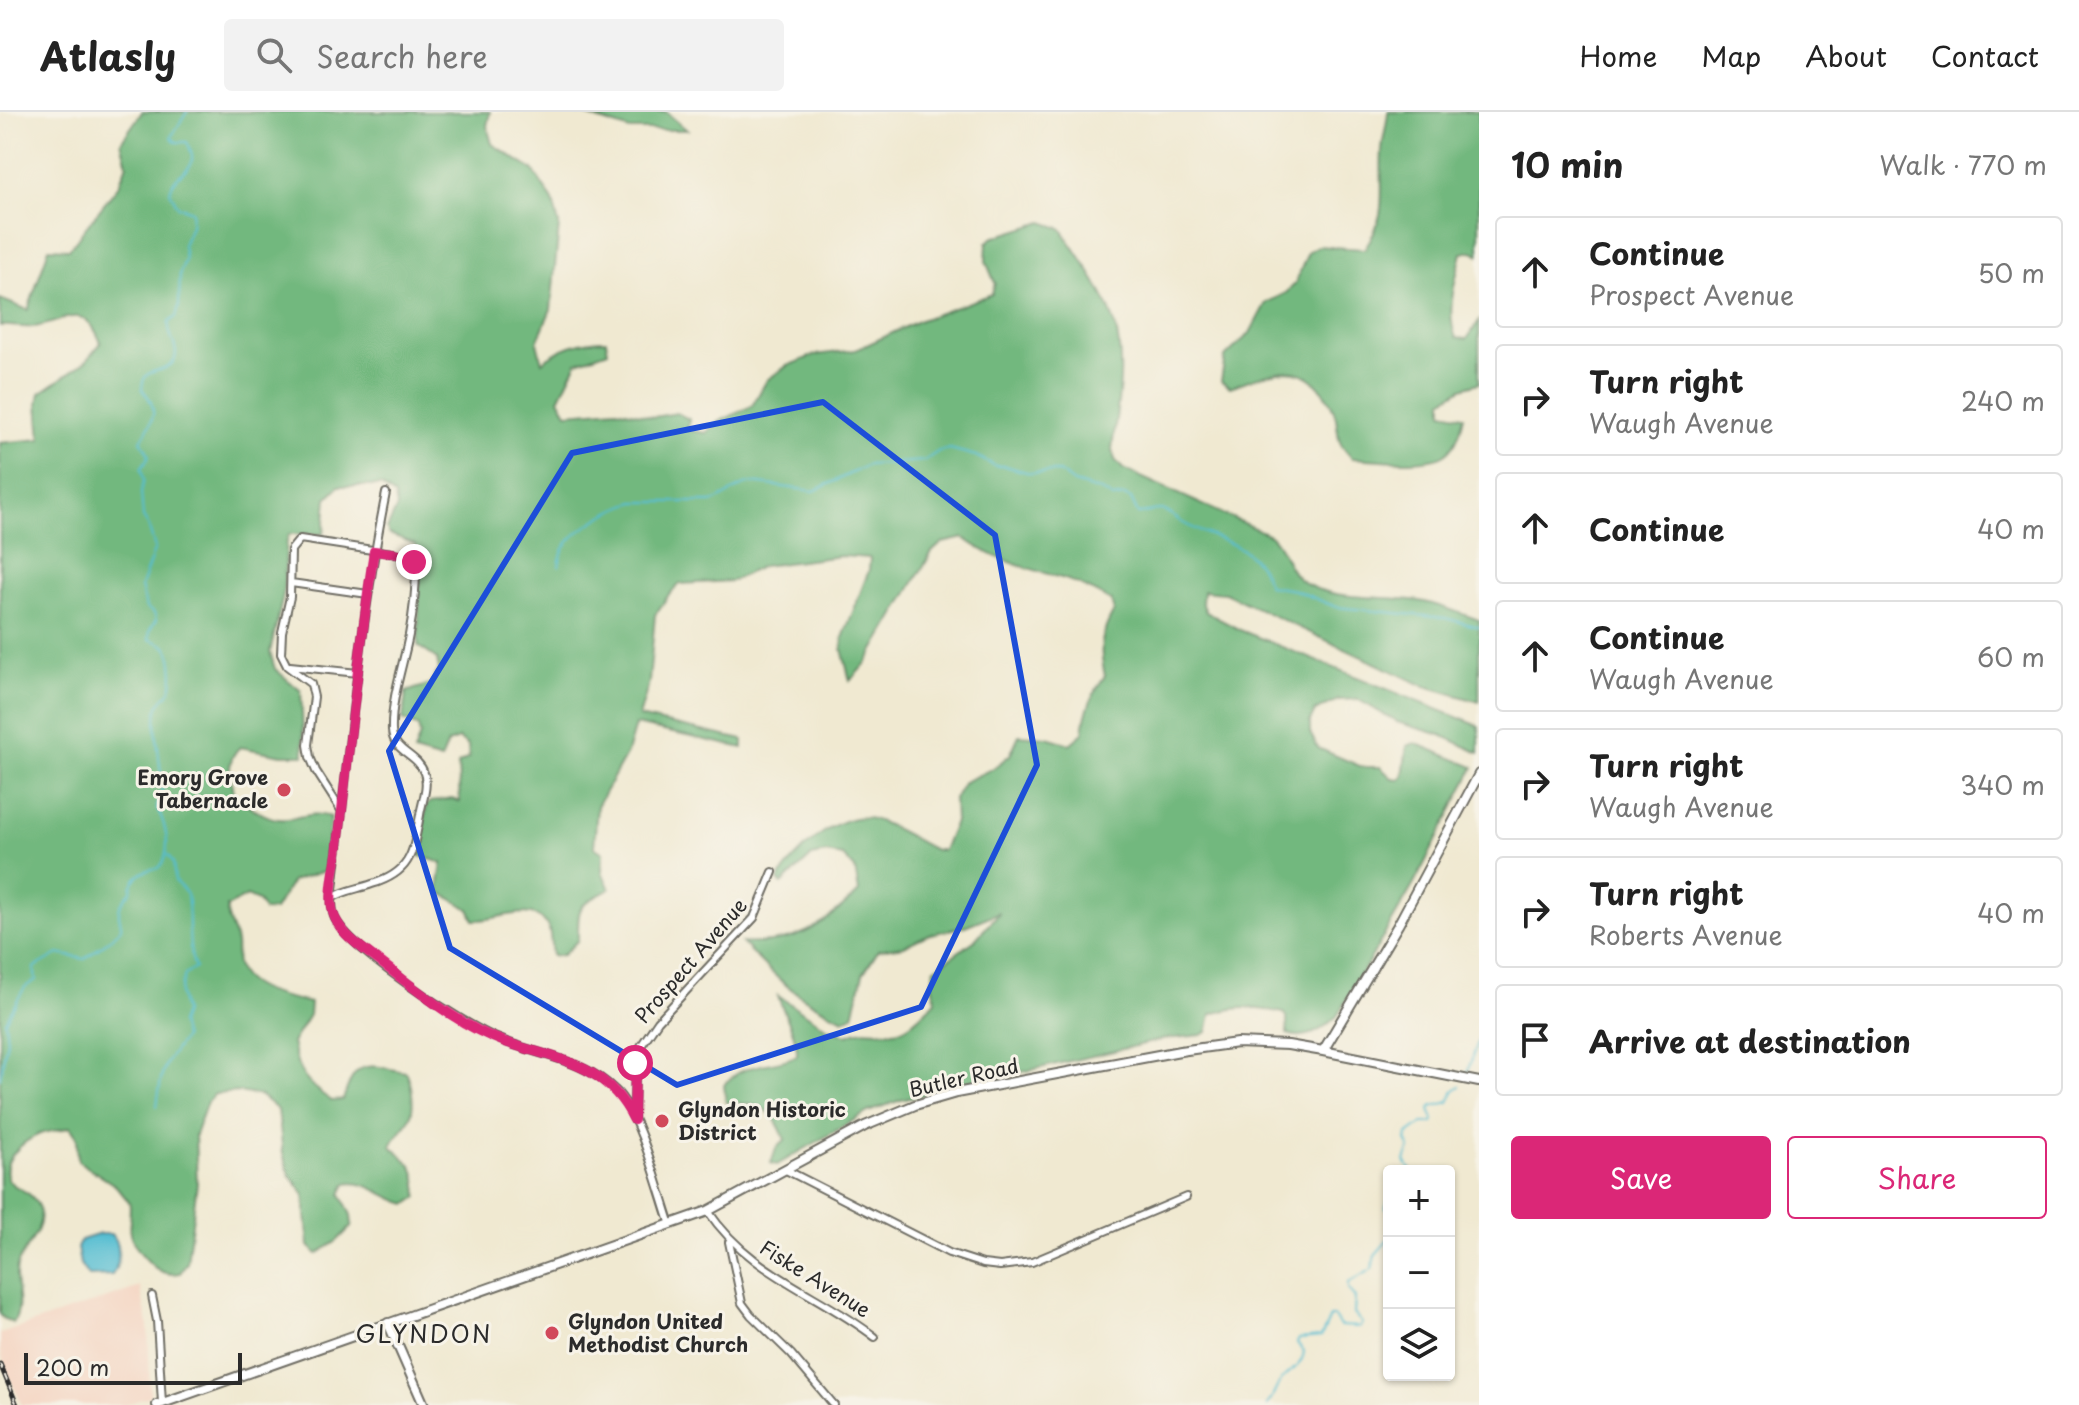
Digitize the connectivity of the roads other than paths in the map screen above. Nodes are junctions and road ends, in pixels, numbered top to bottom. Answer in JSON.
{"nodes":[{"id":1,"x":386,"y":493,"type":"dead end"},
{"id":2,"x":374,"y":551,"type":"junction"},
{"id":3,"x":291,"y":583,"type":"junction"},
{"id":4,"x":368,"y":594,"type":"junction"},
{"id":5,"x":287,"y":666,"type":"junction"},
{"id":6,"x":358,"y":673,"type":"junction"},
{"id":7,"x":1479,"y":774,"type":"edge"},
{"id":8,"x":341,"y":811,"type":"junction"},
{"id":9,"x":773,"y":872,"type":"dead end"},
{"id":10,"x":332,"y":898,"type":"junction"},
{"id":11,"x":1323,"y":1051,"type":"junction"},
{"id":12,"x":1479,"y":1082,"type":"edge"},
{"id":13,"x":634,"y":1120,"type":"junction"},
{"id":14,"x":786,"y":1170,"type":"junction"},
{"id":15,"x":1186,"y":1197,"type":"dead end"},
{"id":16,"x":708,"y":1211,"type":"junction"},
{"id":17,"x":671,"y":1225,"type":"junction"},
{"id":18,"x":728,"y":1239,"type":"junction"},
{"id":19,"x":152,"y":1296,"type":"dead end"},
{"id":20,"x":388,"y":1323,"type":"junction"},
{"id":21,"x":875,"y":1337,"type":"dead end"},
{"id":22,"x":159,"y":1404,"type":"edge"},
{"id":23,"x":424,"y":1405,"type":"edge"},
{"id":24,"x":834,"y":1405,"type":"edge"}],
"edges":[{"from":1,"to":2,"type":"street"},
{"from":2,"to":3,"type":"street"},
{"from":2,"to":4,"type":"street"},
{"from":2,"to":10,"type":"street"},
{"from":3,"to":4,"type":"street"},
{"from":3,"to":5,"type":"street"},
{"from":4,"to":6,"type":"street"},
{"from":5,"to":6,"type":"street"},
{"from":5,"to":8,"type":"street"},
{"from":6,"to":8,"type":"street"},
{"from":7,"to":11,"type":"main road"},
{"from":8,"to":10,"type":"street"},
{"from":9,"to":13,"type":"street","name":"Prospect Avenue"},
{"from":10,"to":13,"type":"street"},
{"from":11,"to":12,"type":"main road","name":"Butler Road"},
{"from":11,"to":14,"type":"main road","name":"Butler Road"},
{"from":13,"to":17,"type":"street"},
{"from":14,"to":15,"type":"street"},
{"from":14,"to":16,"type":"main road","name":"Butler Road"},
{"from":16,"to":17,"type":"main road","name":"Butler Road"},
{"from":16,"to":18,"type":"street","name":"Fiske Avenue"},
{"from":17,"to":20,"type":"main road","name":"Butler Road"},
{"from":18,"to":21,"type":"street","name":"Fiske Avenue"},
{"from":18,"to":24,"type":"street"},
{"from":19,"to":22,"type":"street"},
{"from":20,"to":22,"type":"main road","name":"Butler Road"},
{"from":20,"to":23,"type":"main road"}]}
